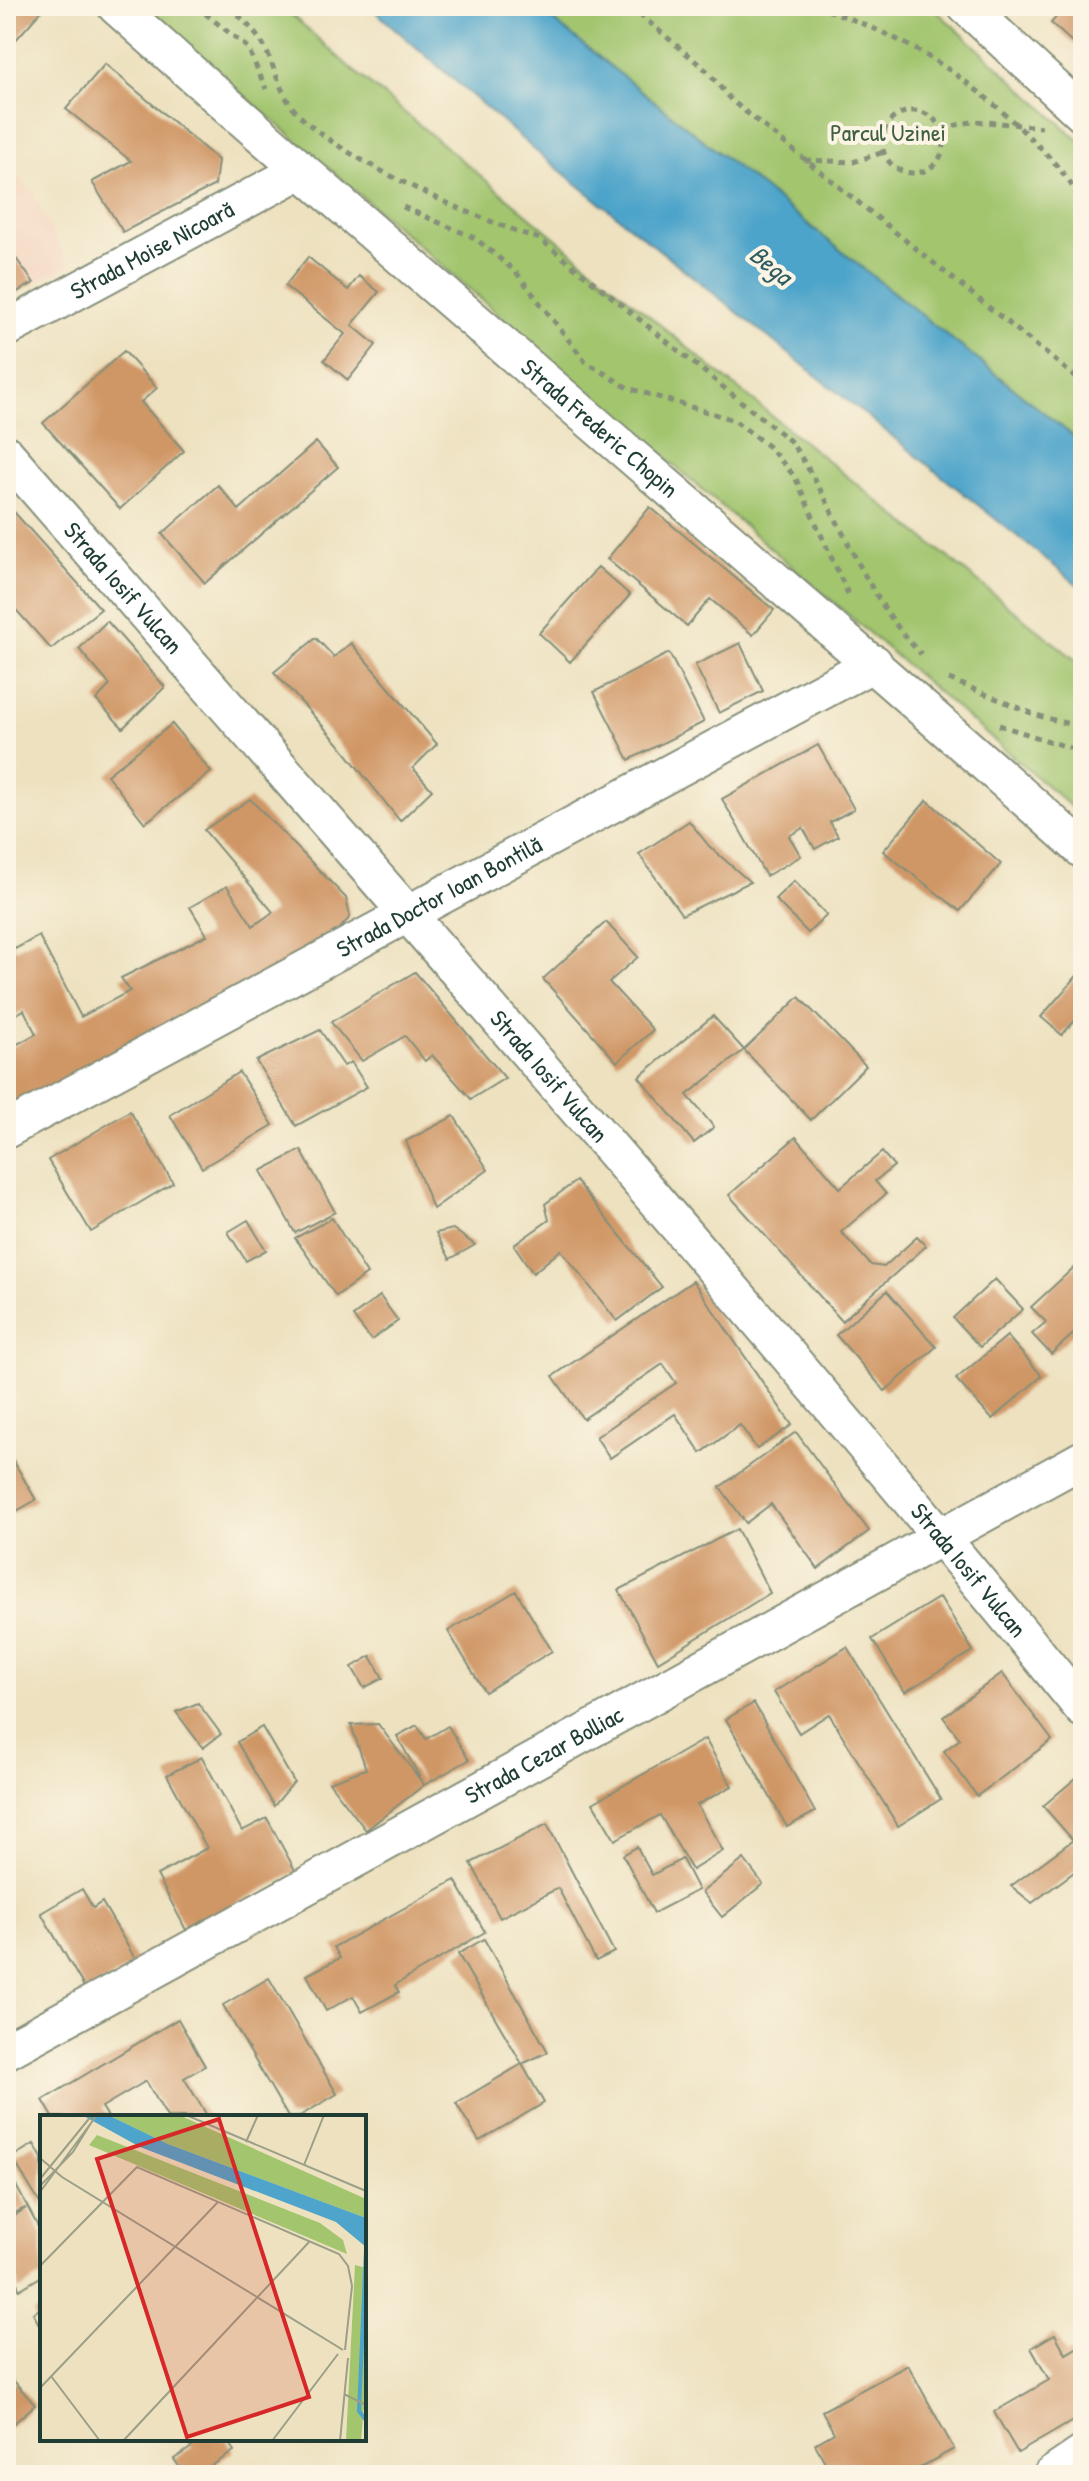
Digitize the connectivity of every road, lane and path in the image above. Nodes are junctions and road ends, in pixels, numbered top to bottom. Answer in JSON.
{"nodes":[{"id":1,"x":116,"y":6,"type":"edge"},
{"id":2,"x":196,"y":6,"type":"edge"},
{"id":3,"x":230,"y":6,"type":"edge"},
{"id":4,"x":630,"y":6,"type":"edge"},
{"id":5,"x":816,"y":6,"type":"edge"},
{"id":6,"x":966,"y":6,"type":"edge"},
{"id":7,"x":269,"y":97,"type":"dead end"},
{"id":8,"x":1080,"y":112,"type":"edge"},
{"id":9,"x":1016,"y":124,"type":"junction"},
{"id":10,"x":942,"y":128,"type":"junction"},
{"id":11,"x":884,"y":152,"type":"junction"},
{"id":12,"x":804,"y":159,"type":"junction"},
{"id":13,"x":300,"y":171,"type":"junction"},
{"id":14,"x":393,"y":202,"type":"dead end"},
{"id":15,"x":1083,"y":206,"type":"edge"},
{"id":16,"x":6,"y":329,"type":"edge"},
{"id":17,"x":1083,"y":383,"type":"edge"},
{"id":18,"x":6,"y":454,"type":"edge"},
{"id":19,"x":856,"y":606,"type":"dead end"},
{"id":20,"x":923,"y":656,"type":"dead end"},
{"id":21,"x":874,"y":663,"type":"junction"},
{"id":22,"x":943,"y":677,"type":"dead end"},
{"id":23,"x":990,"y":722,"type":"dead end"},
{"id":24,"x":1083,"y":728,"type":"edge"},
{"id":25,"x":1083,"y":752,"type":"edge"},
{"id":26,"x":1083,"y":850,"type":"edge"},
{"id":27,"x":408,"y":914,"type":"junction"},
{"id":28,"x":6,"y":1130,"type":"edge"},
{"id":29,"x":1083,"y":1459,"type":"edge"},
{"id":30,"x":943,"y":1538,"type":"junction"},
{"id":31,"x":1083,"y":1709,"type":"edge"},
{"id":32,"x":6,"y":2051,"type":"edge"},
{"id":33,"x":1083,"y":2454,"type":"edge"},
{"id":34,"x":1052,"y":2475,"type":"edge"}],
"edges":[{"from":1,"to":13,"type":"street","name":"Strada Frederic Chopin"},
{"from":2,"to":7,"type":"path"},
{"from":3,"to":20,"type":"path"},
{"from":4,"to":12,"type":"path"},
{"from":5,"to":9,"type":"path"},
{"from":6,"to":8,"type":"street"},
{"from":8,"to":9,"type":"path"},
{"from":9,"to":10,"type":"path"},
{"from":9,"to":15,"type":"path"},
{"from":10,"to":11,"type":"path"},
{"from":10,"to":11,"type":"path"},
{"from":11,"to":12,"type":"path"},
{"from":12,"to":17,"type":"path"},
{"from":13,"to":16,"type":"street","name":"Strada Moise Nicoară"},
{"from":13,"to":21,"type":"street","name":"Strada Frederic Chopin"},
{"from":14,"to":19,"type":"path"},
{"from":18,"to":27,"type":"street","name":"Strada Iosif Vulcan"},
{"from":21,"to":26,"type":"street","name":"Strada Frederic Chopin"},
{"from":21,"to":27,"type":"street","name":"Strada Doctor Ioan Bontilă"},
{"from":22,"to":24,"type":"path"},
{"from":23,"to":25,"type":"path"},
{"from":27,"to":28,"type":"street","name":"Strada Doctor Ioan Bontilă"},
{"from":27,"to":30,"type":"street","name":"Strada Iosif Vulcan"},
{"from":29,"to":30,"type":"street","name":"Strada Cezar Bolliac"},
{"from":30,"to":31,"type":"street","name":"Strada Iosif Vulcan"},
{"from":30,"to":32,"type":"street","name":"Strada Cezar Bolliac"},
{"from":33,"to":34,"type":"street"}]}
